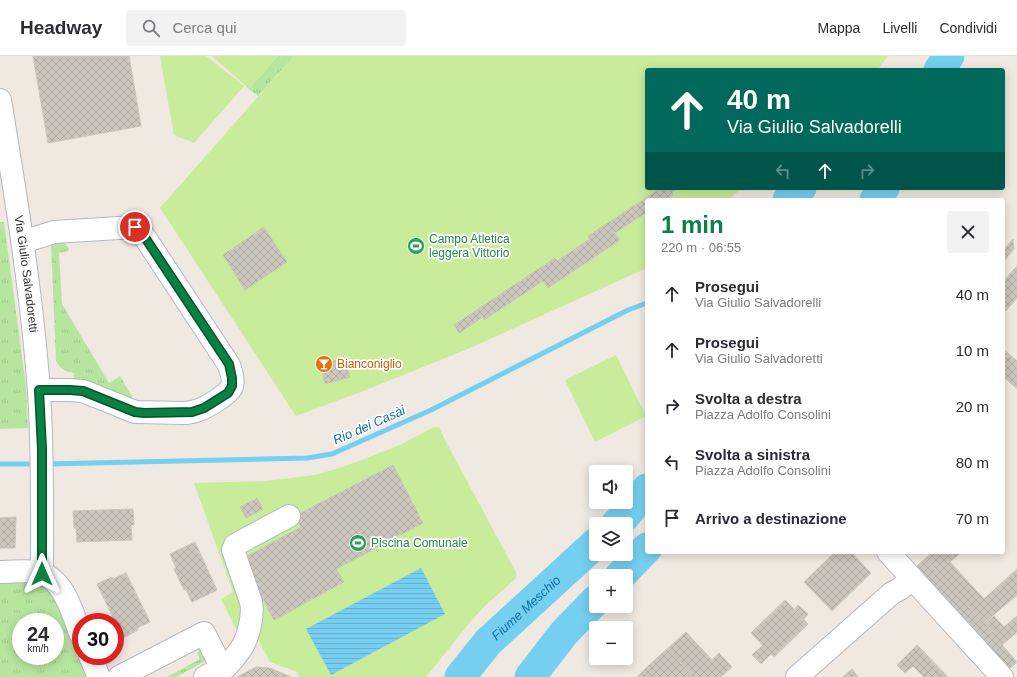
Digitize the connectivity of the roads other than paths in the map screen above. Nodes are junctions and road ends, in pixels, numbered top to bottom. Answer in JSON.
{"nodes":[{"id":1,"x":0,"y":100,"type":"edge"},
{"id":2,"x":23,"y":242,"type":"junction"},
{"id":3,"x":39,"y":390,"type":"junction"},
{"id":4,"x":289,"y":516,"type":"dead end"},
{"id":5,"x":890,"y":554,"type":"edge"},
{"id":6,"x":0,"y":572,"type":"edge"},
{"id":7,"x":42,"y":574,"type":"junction"},
{"id":8,"x":912,"y":579,"type":"junction"},
{"id":9,"x":72,"y":615,"type":"edge"},
{"id":10,"x":94,"y":665,"type":"edge"},
{"id":11,"x":213,"y":672,"type":"edge"},
{"id":12,"x":994,"y":674,"type":"edge"},
{"id":13,"x":99,"y":677,"type":"edge"},
{"id":14,"x":119,"y":677,"type":"edge"},
{"id":15,"x":797,"y":677,"type":"edge"}],
"edges":[{"from":1,"to":2,"type":"street","name":"Via Giulio Salvadoretti"},
{"from":2,"to":3,"type":"street","name":"Via Giulio Salvadoretti"},
{"from":2,"to":3,"type":"street"},
{"from":3,"to":7,"type":"street","name":"Via Giulio Salvadoretti"},
{"from":4,"to":11,"type":"street"},
{"from":5,"to":8,"type":"street"},
{"from":6,"to":7,"type":"street"},
{"from":7,"to":9,"type":"street"},
{"from":8,"to":12,"type":"street"},
{"from":8,"to":15,"type":"street"},
{"from":10,"to":13,"type":"street"},
{"from":11,"to":14,"type":"street"}]}
